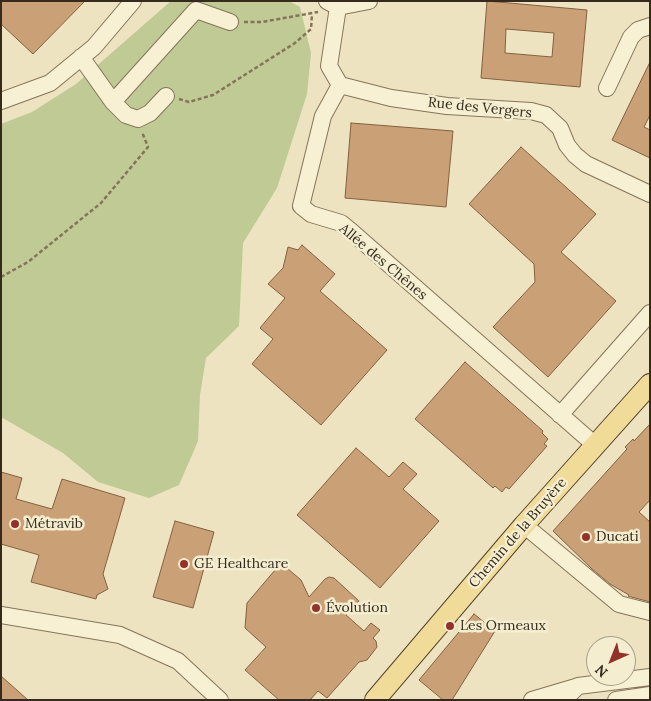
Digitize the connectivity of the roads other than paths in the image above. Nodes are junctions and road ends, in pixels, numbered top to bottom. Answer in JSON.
{"nodes":[{"id":1,"x":133,"y":1,"type":"edge"},
{"id":2,"x":369,"y":1,"type":"edge"},
{"id":3,"x":333,"y":4,"type":"edge"},
{"id":4,"x":230,"y":22,"type":"road end"},
{"id":5,"x":650,"y":26,"type":"edge"},
{"id":6,"x":81,"y":57,"type":"junction"},
{"id":7,"x":340,"y":85,"type":"junction"},
{"id":8,"x":607,"y":88,"type":"dead end"},
{"id":9,"x":166,"y":96,"type":"road end"},
{"id":10,"x":3,"y":98,"type":"edge"},
{"id":11,"x":113,"y":102,"type":"junction"},
{"id":12,"x":650,"y":194,"type":"edge"},
{"id":13,"x":650,"y":313,"type":"edge"},
{"id":14,"x":650,"y":384,"type":"edge"},
{"id":15,"x":560,"y":415,"type":"junction"},
{"id":16,"x":595,"y":445,"type":"junction"},
{"id":17,"x":524,"y":524,"type":"junction"},
{"id":18,"x":650,"y":612,"type":"edge"},
{"id":19,"x":1,"y":615,"type":"edge"},
{"id":20,"x":650,"y":677,"type":"edge"},
{"id":21,"x":578,"y":686,"type":"junction"},
{"id":22,"x":384,"y":692,"type":"edge"},
{"id":23,"x":650,"y":695,"type":"edge"},
{"id":24,"x":220,"y":700,"type":"edge"},
{"id":25,"x":374,"y":700,"type":"edge"},
{"id":26,"x":532,"y":700,"type":"edge"},
{"id":27,"x":564,"y":700,"type":"edge"},
{"id":28,"x":616,"y":700,"type":"edge"}],
"edges":[{"from":1,"to":6,"type":"street"},
{"from":2,"to":3,"type":"street"},
{"from":3,"to":7,"type":"street"},
{"from":4,"to":11,"type":"street"},
{"from":5,"to":8,"type":"street"},
{"from":6,"to":10,"type":"street"},
{"from":6,"to":11,"type":"street"},
{"from":7,"to":12,"type":"street","name":"Rue des Vergers"},
{"from":7,"to":15,"type":"street","name":"Allée des Chênes"},
{"from":9,"to":11,"type":"street"},
{"from":13,"to":15,"type":"street"},
{"from":14,"to":16,"type":"main road","name":"Chemin de la Bruyère"},
{"from":15,"to":16,"type":"street","name":"Allée des Chênes"},
{"from":16,"to":17,"type":"main road","name":"Chemin de la Bruyère"},
{"from":17,"to":18,"type":"street"},
{"from":17,"to":22,"type":"main road","name":"Chemin de la Bruyère"},
{"from":19,"to":24,"type":"street"},
{"from":20,"to":21,"type":"street"},
{"from":21,"to":26,"type":"street"},
{"from":21,"to":27,"type":"street"},
{"from":22,"to":25,"type":"main road","name":"Chemin de la Bruyère"},
{"from":23,"to":28,"type":"street"}]}
